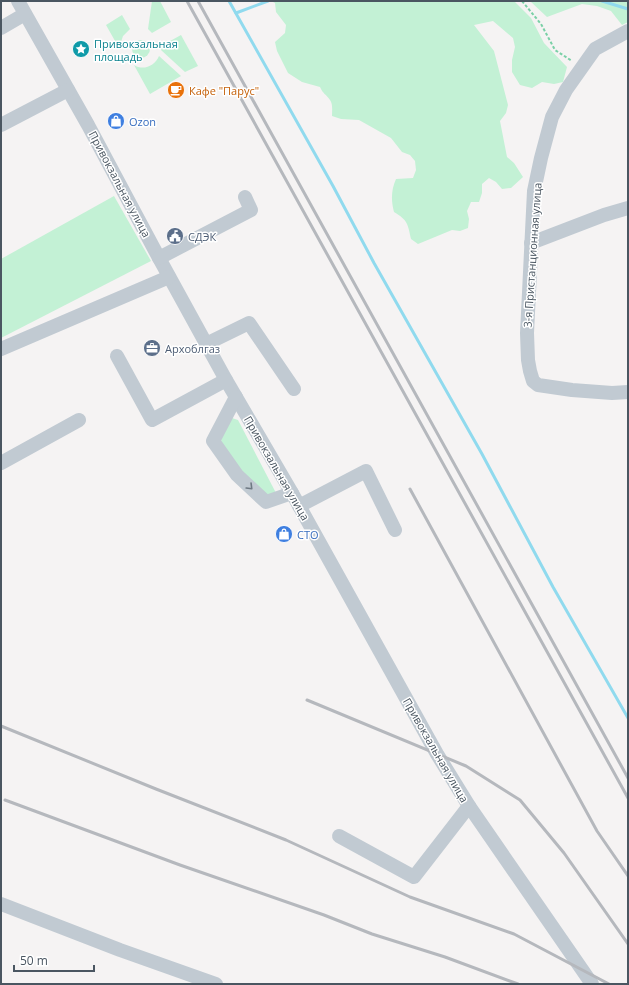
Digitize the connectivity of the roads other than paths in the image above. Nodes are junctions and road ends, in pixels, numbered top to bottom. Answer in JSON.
{"nodes":[{"id":1,"x":18,"y":1,"type":"edge"},
{"id":2,"x":25,"y":14,"type":"junction"},
{"id":3,"x":1,"y":28,"type":"edge"},
{"id":4,"x":628,"y":31,"type":"edge"},
{"id":5,"x":68,"y":90,"type":"junction"},
{"id":6,"x":1,"y":125,"type":"edge"},
{"id":7,"x":245,"y":197,"type":"dead end"},
{"id":8,"x":628,"y":208,"type":"edge"},
{"id":9,"x":531,"y":243,"type":"junction"},
{"id":10,"x":159,"y":258,"type":"junction"},
{"id":11,"x":169,"y":277,"type":"junction"},
{"id":12,"x":206,"y":344,"type":"junction"},
{"id":13,"x":1,"y":349,"type":"edge"},
{"id":14,"x":117,"y":356,"type":"dead end"},
{"id":15,"x":226,"y":380,"type":"junction"},
{"id":16,"x":294,"y":389,"type":"dead end"},
{"id":17,"x":628,"y":392,"type":"edge"},
{"id":18,"x":236,"y":397,"type":"junction"},
{"id":19,"x":79,"y":420,"type":"dead end"},
{"id":20,"x":1,"y":463,"type":"edge"},
{"id":21,"x":292,"y":493,"type":"junction"},
{"id":22,"x":299,"y":506,"type":"junction"},
{"id":23,"x":395,"y":530,"type":"dead end"},
{"id":24,"x":469,"y":806,"type":"junction"},
{"id":25,"x":339,"y":836,"type":"dead end"},
{"id":26,"x":1,"y":904,"type":"edge"},
{"id":27,"x":216,"y":984,"type":"edge"},
{"id":28,"x":592,"y":984,"type":"edge"}],
"edges":[{"from":1,"to":2,"type":"street","name":"Привокзальная улица"},
{"from":2,"to":3,"type":"street"},
{"from":2,"to":5,"type":"street","name":"Привокзальная улица"},
{"from":4,"to":9,"type":"street","name":"3-я Пристанционная улица"},
{"from":5,"to":6,"type":"street"},
{"from":5,"to":10,"type":"street","name":"Привокзальная улица"},
{"from":7,"to":10,"type":"street"},
{"from":8,"to":9,"type":"street"},
{"from":9,"to":17,"type":"street","name":"3-я Пристанционная улица"},
{"from":10,"to":11,"type":"street","name":"Привокзальная улица"},
{"from":11,"to":12,"type":"street","name":"Привокзальная улица"},
{"from":11,"to":13,"type":"street"},
{"from":12,"to":15,"type":"street","name":"Привокзальная улица"},
{"from":12,"to":16,"type":"street"},
{"from":14,"to":15,"type":"street"},
{"from":15,"to":18,"type":"street","name":"Привокзальная улица"},
{"from":18,"to":21,"type":"street","name":"Привокзальная улица"},
{"from":18,"to":21,"type":"street","one_way":true},
{"from":19,"to":20,"type":"street"},
{"from":21,"to":22,"type":"street","name":"Привокзальная улица"},
{"from":22,"to":23,"type":"street"},
{"from":22,"to":24,"type":"street","name":"Привокзальная улица"},
{"from":24,"to":25,"type":"street"},
{"from":24,"to":28,"type":"street","name":"Привокзальная улица"},
{"from":26,"to":27,"type":"street"}]}
